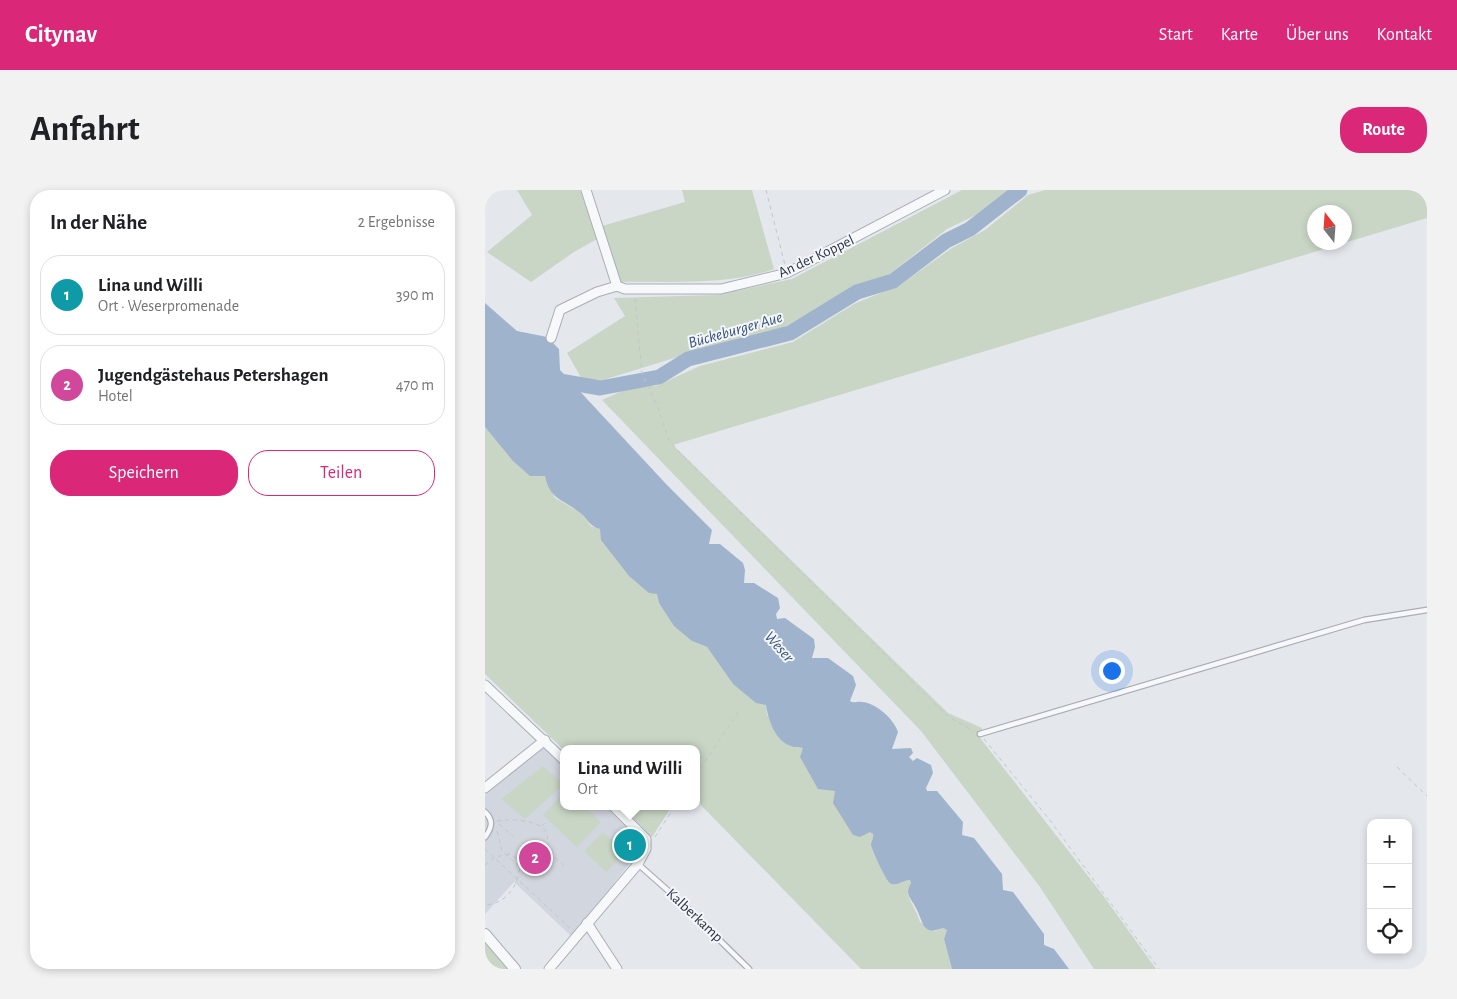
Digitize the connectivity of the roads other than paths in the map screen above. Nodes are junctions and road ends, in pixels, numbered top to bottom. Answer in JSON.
{"nodes":[{"id":1,"x":587,"y":190,"type":"edge"},
{"id":2,"x":945,"y":190,"type":"edge"},
{"id":3,"x":617,"y":286,"type":"junction"},
{"id":4,"x":551,"y":338,"type":"dead end"},
{"id":5,"x":1427,"y":610,"type":"edge"},
{"id":6,"x":485,"y":685,"type":"edge"},
{"id":7,"x":980,"y":734,"type":"road end"},
{"id":8,"x":545,"y":740,"type":"junction"},
{"id":9,"x":560,"y":756,"type":"edge"},
{"id":10,"x":485,"y":788,"type":"edge"},
{"id":11,"x":617,"y":810,"type":"edge"},
{"id":12,"x":485,"y":812,"type":"edge"},
{"id":13,"x":485,"y":837,"type":"edge"},
{"id":14,"x":637,"y":864,"type":"junction"},
{"id":15,"x":587,"y":923,"type":"junction"},
{"id":16,"x":485,"y":934,"type":"edge"},
{"id":17,"x":515,"y":969,"type":"edge"},
{"id":18,"x":549,"y":969,"type":"edge"},
{"id":19,"x":617,"y":969,"type":"edge"},
{"id":20,"x":749,"y":969,"type":"edge"}],
"edges":[{"from":1,"to":3,"type":"street"},
{"from":2,"to":3,"type":"street","name":"An der Koppel"},
{"from":3,"to":4,"type":"street","name":"An der Koppel"},
{"from":5,"to":7,"type":"lane"},
{"from":6,"to":8,"type":"street"},
{"from":8,"to":9,"type":"street"},
{"from":8,"to":10,"type":"street"},
{"from":11,"to":14,"type":"street"},
{"from":12,"to":13,"type":"lane"},
{"from":14,"to":15,"type":"street"},
{"from":14,"to":20,"type":"lane","name":"Kalberkamp"},
{"from":15,"to":18,"type":"street"},
{"from":15,"to":19,"type":"street"},
{"from":16,"to":17,"type":"street"}]}
